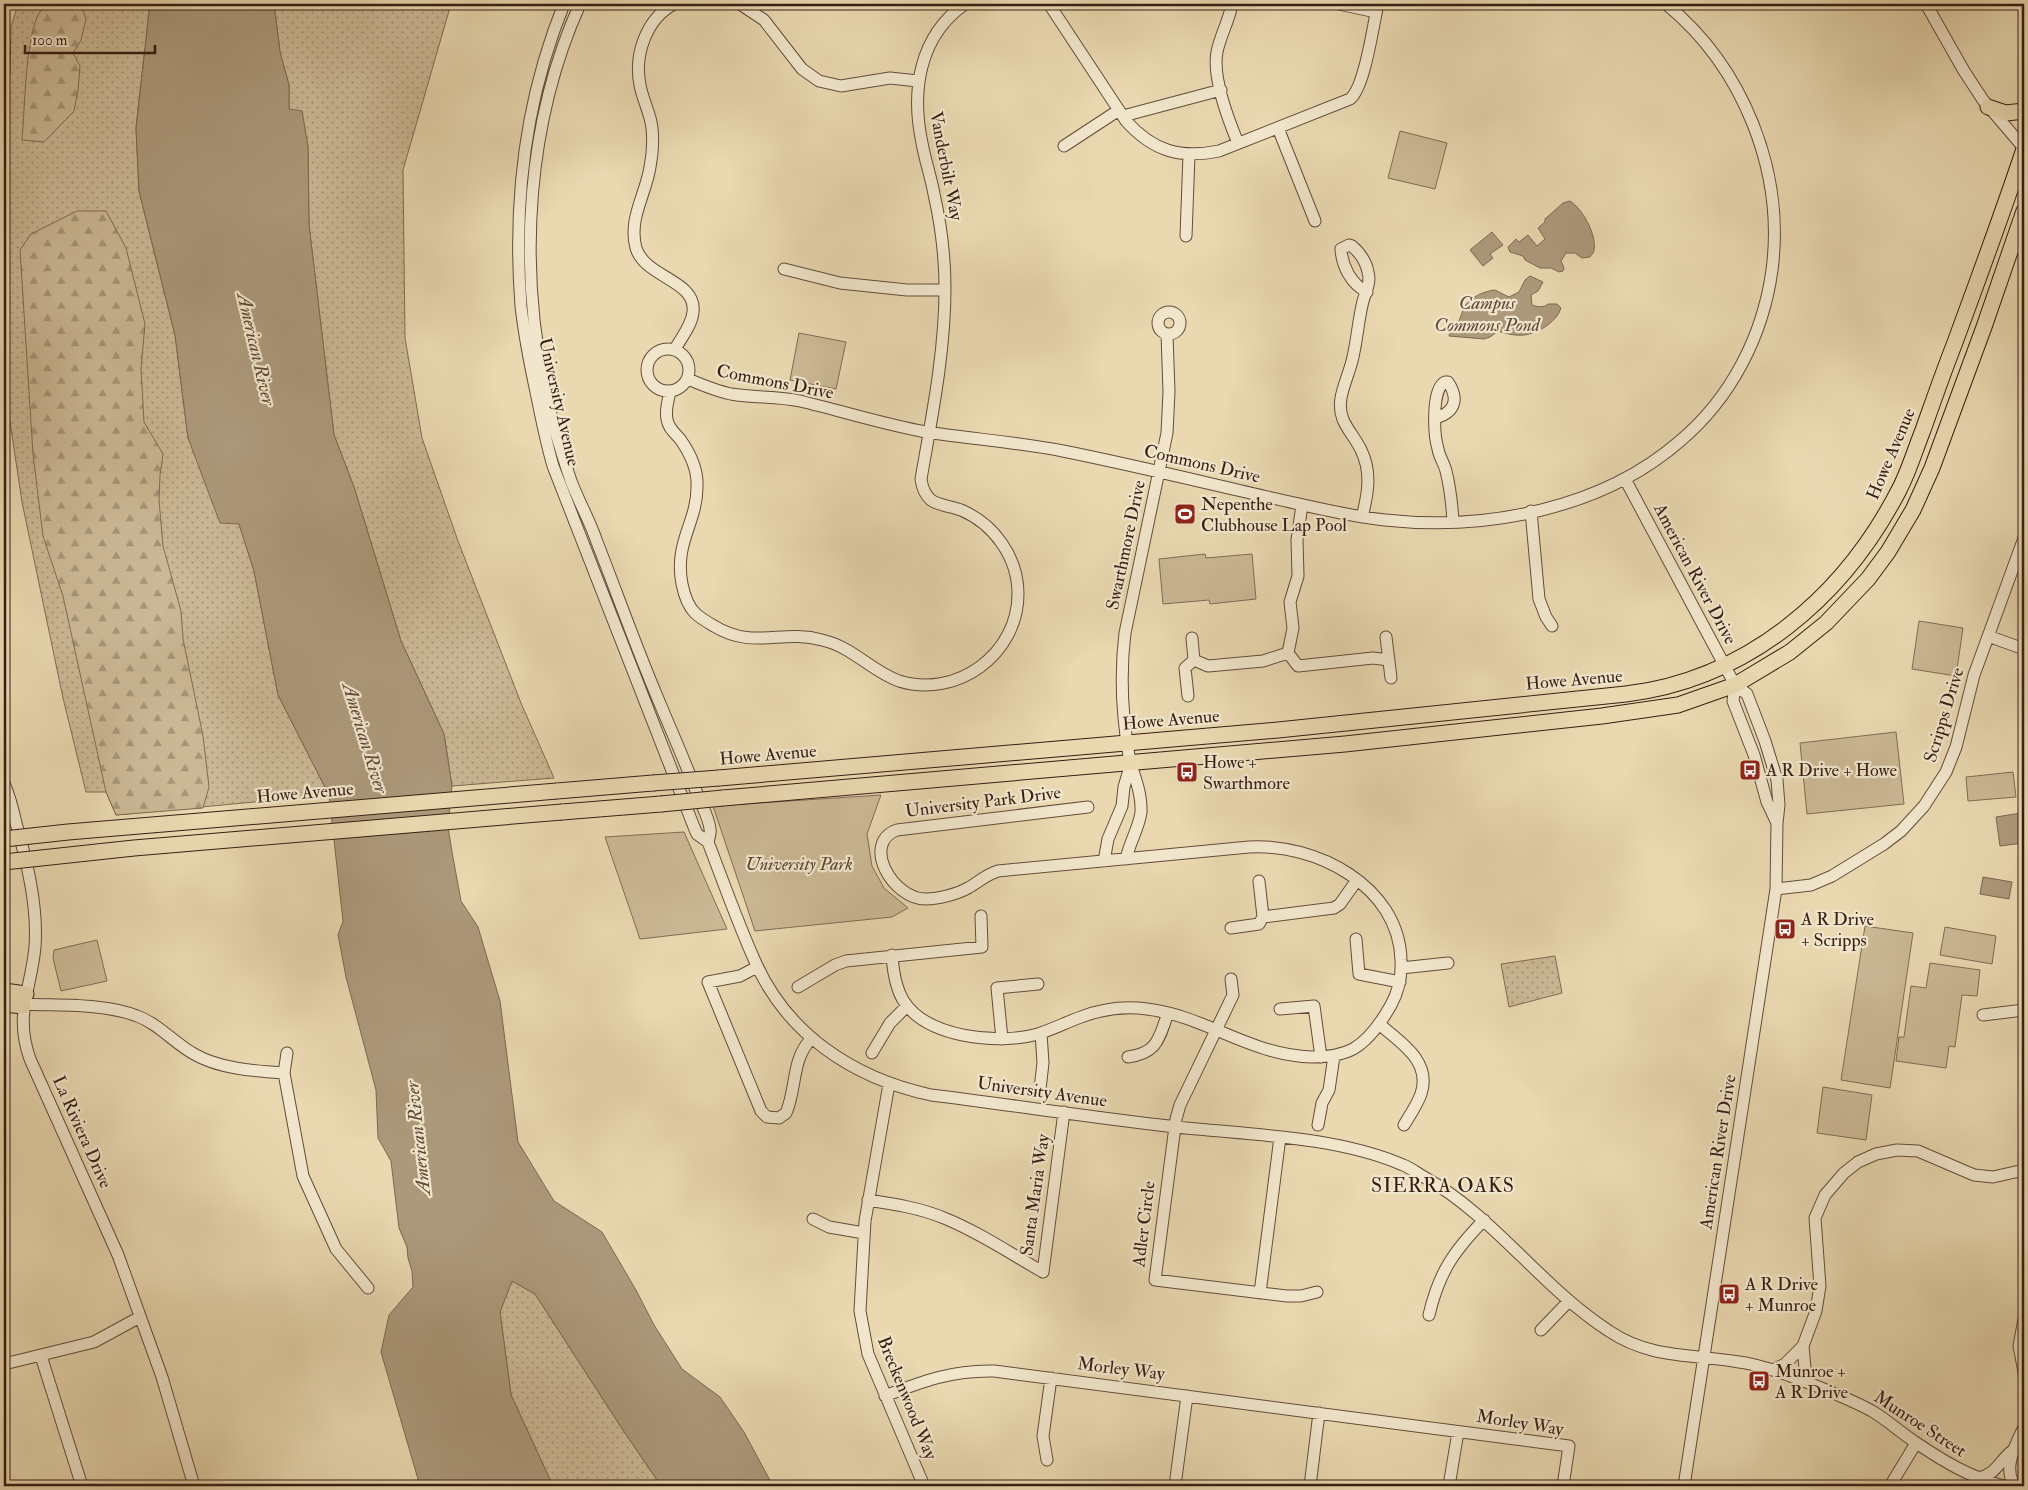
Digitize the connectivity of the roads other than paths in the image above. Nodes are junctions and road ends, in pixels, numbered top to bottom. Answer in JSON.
{"nodes":[{"id":1,"x":564,"y":4,"type":"edge"},
{"id":2,"x":580,"y":4,"type":"edge"},
{"id":3,"x":674,"y":4,"type":"edge"},
{"id":4,"x":740,"y":4,"type":"edge"},
{"id":5,"x":965,"y":4,"type":"edge"},
{"id":6,"x":1049,"y":4,"type":"edge"},
{"id":7,"x":1232,"y":4,"type":"edge"},
{"id":8,"x":1339,"y":4,"type":"edge"},
{"id":9,"x":1666,"y":4,"type":"edge"},
{"id":10,"x":1931,"y":5,"type":"edge"},
{"id":11,"x":1377,"y":8,"type":"edge"},
{"id":12,"x":918,"y":81,"type":"junction"},
{"id":13,"x":1220,"y":90,"type":"junction"},
{"id":14,"x":1988,"y":107,"type":"junction"},
{"id":15,"x":2024,"y":111,"type":"edge"},
{"id":16,"x":1121,"y":113,"type":"junction"},
{"id":17,"x":1278,"y":128,"type":"junction"},
{"id":18,"x":1238,"y":143,"type":"junction"},
{"id":19,"x":1064,"y":146,"type":"dead end"},
{"id":20,"x":2024,"y":149,"type":"edge"},
{"id":21,"x":1189,"y":154,"type":"junction"},
{"id":22,"x":2024,"y":211,"type":"edge"},
{"id":23,"x":1315,"y":221,"type":"dead end"},
{"id":24,"x":1186,"y":236,"type":"dead end"},
{"id":25,"x":784,"y":269,"type":"dead end"},
{"id":26,"x":945,"y":290,"type":"junction"},
{"id":27,"x":1367,"y":292,"type":"dead end"},
{"id":28,"x":1167,"y":334,"type":"dead end"},
{"id":29,"x":675,"y":349,"type":"junction"},
{"id":30,"x":688,"y":379,"type":"junction"},
{"id":31,"x":670,"y":392,"type":"junction"},
{"id":32,"x":1435,"y":418,"type":"dead end"},
{"id":33,"x":928,"y":432,"type":"junction"},
{"id":34,"x":1159,"y":472,"type":"junction"},
{"id":35,"x":1625,"y":479,"type":"junction"},
{"id":36,"x":1302,"y":504,"type":"junction"},
{"id":37,"x":1531,"y":511,"type":"junction"},
{"id":38,"x":1362,"y":517,"type":"junction"},
{"id":39,"x":1453,"y":521,"type":"junction"},
{"id":40,"x":2024,"y":538,"type":"edge"},
{"id":41,"x":1552,"y":626,"type":"dead end"},
{"id":42,"x":1988,"y":636,"type":"junction"},
{"id":43,"x":1386,"y":637,"type":"dead end"},
{"id":44,"x":1192,"y":638,"type":"dead end"},
{"id":45,"x":2024,"y":649,"type":"edge"},
{"id":46,"x":1288,"y":653,"type":"junction"},
{"id":47,"x":1194,"y":660,"type":"junction"},
{"id":48,"x":1389,"y":660,"type":"junction"},
{"id":49,"x":1725,"y":666,"type":"junction"},
{"id":50,"x":1391,"y":678,"type":"dead end"},
{"id":51,"x":1735,"y":685,"type":"junction"},
{"id":52,"x":1188,"y":696,"type":"dead end"},
{"id":53,"x":1127,"y":743,"type":"junction"},
{"id":54,"x":1131,"y":763,"type":"junction"},
{"id":55,"x":4,"y":783,"type":"edge"},
{"id":56,"x":1088,"y":807,"type":"dead end"},
{"id":57,"x":4,"y":839,"type":"edge"},
{"id":58,"x":708,"y":842,"type":"junction"},
{"id":59,"x":1126,"y":860,"type":"junction"},
{"id":60,"x":1104,"y":861,"type":"junction"},
{"id":61,"x":4,"y":862,"type":"edge"},
{"id":62,"x":1357,"y":880,"type":"junction"},
{"id":63,"x":1259,"y":881,"type":"dead end"},
{"id":64,"x":1776,"y":888,"type":"junction"},
{"id":65,"x":981,"y":916,"type":"dead end"},
{"id":66,"x":1263,"y":917,"type":"junction"},
{"id":67,"x":1231,"y":928,"type":"dead end"},
{"id":68,"x":1356,"y":939,"type":"dead end"},
{"id":69,"x":892,"y":955,"type":"junction"},
{"id":70,"x":1448,"y":963,"type":"dead end"},
{"id":71,"x":757,"y":967,"type":"junction"},
{"id":72,"x":1402,"y":968,"type":"junction"},
{"id":73,"x":1231,"y":979,"type":"dead end"},
{"id":74,"x":1400,"y":982,"type":"junction"},
{"id":75,"x":1038,"y":984,"type":"dead end"},
{"id":76,"x":798,"y":987,"type":"dead end"},
{"id":77,"x":4,"y":991,"type":"edge"},
{"id":78,"x":24,"y":1001,"type":"junction"},
{"id":79,"x":4,"y":1004,"type":"edge"},
{"id":80,"x":907,"y":1006,"type":"junction"},
{"id":81,"x":1280,"y":1009,"type":"dead end"},
{"id":82,"x":2024,"y":1010,"type":"edge"},
{"id":83,"x":1168,"y":1013,"type":"junction"},
{"id":84,"x":1984,"y":1015,"type":"dead end"},
{"id":85,"x":1379,"y":1024,"type":"junction"},
{"id":86,"x":1216,"y":1031,"type":"junction"},
{"id":87,"x":1041,"y":1033,"type":"junction"},
{"id":88,"x":812,"y":1038,"type":"junction"},
{"id":89,"x":1002,"y":1039,"type":"junction"},
{"id":90,"x":287,"y":1053,"type":"dead end"},
{"id":91,"x":872,"y":1053,"type":"dead end"},
{"id":92,"x":1334,"y":1056,"type":"junction"},
{"id":93,"x":1128,"y":1057,"type":"dead end"},
{"id":94,"x":1321,"y":1057,"type":"junction"},
{"id":95,"x":284,"y":1073,"type":"junction"},
{"id":96,"x":889,"y":1084,"type":"junction"},
{"id":97,"x":1040,"y":1089,"type":"dead end"},
{"id":98,"x":1064,"y":1112,"type":"junction"},
{"id":99,"x":1318,"y":1125,"type":"dead end"},
{"id":100,"x":1404,"y":1125,"type":"dead end"},
{"id":101,"x":1174,"y":1127,"type":"junction"},
{"id":102,"x":1280,"y":1137,"type":"junction"},
{"id":103,"x":2024,"y":1170,"type":"edge"},
{"id":104,"x":868,"y":1200,"type":"junction"},
{"id":105,"x":813,"y":1220,"type":"dead end"},
{"id":106,"x":1484,"y":1220,"type":"junction"},
{"id":107,"x":864,"y":1233,"type":"junction"},
{"id":108,"x":368,"y":1288,"type":"dead end"},
{"id":109,"x":1317,"y":1292,"type":"dead end"},
{"id":110,"x":1260,"y":1293,"type":"junction"},
{"id":111,"x":1569,"y":1301,"type":"junction"},
{"id":112,"x":1429,"y":1315,"type":"dead end"},
{"id":113,"x":140,"y":1317,"type":"junction"},
{"id":114,"x":2024,"y":1319,"type":"edge"},
{"id":115,"x":1541,"y":1330,"type":"dead end"},
{"id":116,"x":1803,"y":1346,"type":"junction"},
{"id":117,"x":41,"y":1356,"type":"junction"},
{"id":118,"x":1703,"y":1357,"type":"junction"},
{"id":119,"x":4,"y":1364,"type":"edge"},
{"id":120,"x":1773,"y":1370,"type":"junction"},
{"id":121,"x":2024,"y":1372,"type":"edge"},
{"id":122,"x":1051,"y":1378,"type":"junction"},
{"id":123,"x":1809,"y":1383,"type":"junction"},
{"id":124,"x":886,"y":1396,"type":"junction"},
{"id":125,"x":1187,"y":1396,"type":"junction"},
{"id":126,"x":1319,"y":1413,"type":"junction"},
{"id":127,"x":2024,"y":1426,"type":"edge"},
{"id":128,"x":1458,"y":1432,"type":"junction"},
{"id":129,"x":1916,"y":1443,"type":"junction"},
{"id":130,"x":2012,"y":1451,"type":"junction"},
{"id":131,"x":1047,"y":1460,"type":"dead end"},
{"id":132,"x":1176,"y":1478,"type":"dead end"},
{"id":133,"x":1978,"y":1478,"type":"junction"},
{"id":134,"x":82,"y":1486,"type":"edge"},
{"id":135,"x":194,"y":1486,"type":"edge"},
{"id":136,"x":924,"y":1486,"type":"edge"},
{"id":137,"x":1310,"y":1486,"type":"edge"},
{"id":138,"x":1449,"y":1486,"type":"edge"},
{"id":139,"x":1564,"y":1486,"type":"edge"},
{"id":140,"x":1684,"y":1486,"type":"edge"},
{"id":141,"x":1890,"y":1486,"type":"edge"},
{"id":142,"x":2002,"y":1486,"type":"edge"},
{"id":143,"x":2016,"y":1486,"type":"edge"}],
"edges":[{"from":1,"to":58,"type":"street","name":"University Avenue"},
{"from":2,"to":58,"type":"street","name":"University Avenue"},
{"from":3,"to":29,"type":"street"},
{"from":4,"to":12,"type":"street"},
{"from":5,"to":12,"type":"street","name":"Vanderbilt Way"},
{"from":6,"to":16,"type":"street"},
{"from":7,"to":13,"type":"street"},
{"from":8,"to":11,"type":"street"},
{"from":9,"to":35,"type":"street","name":"Commons Drive"},
{"from":10,"to":14,"type":"street"},
{"from":11,"to":17,"type":"street"},
{"from":12,"to":26,"type":"street","name":"Vanderbilt Way"},
{"from":13,"to":16,"type":"street"},
{"from":13,"to":18,"type":"street"},
{"from":14,"to":15,"type":"main road"},
{"from":14,"to":20,"type":"street"},
{"from":16,"to":19,"type":"street"},
{"from":16,"to":21,"type":"street"},
{"from":17,"to":18,"type":"street"},
{"from":17,"to":23,"type":"street"},
{"from":18,"to":21,"type":"street"},
{"from":20,"to":49,"type":"main road","name":"Howe Avenue"},
{"from":21,"to":24,"type":"street"},
{"from":22,"to":51,"type":"main road"},
{"from":25,"to":26,"type":"street"},
{"from":26,"to":33,"type":"street","name":"Vanderbilt Way"},
{"from":27,"to":38,"type":"street"},
{"from":28,"to":34,"type":"street","name":"Swarthmore Drive"},
{"from":29,"to":30,"type":"street"},
{"from":29,"to":31,"type":"street"},
{"from":30,"to":31,"type":"street"},
{"from":30,"to":33,"type":"street","name":"Commons Drive"},
{"from":31,"to":33,"type":"street","name":"Vanderbilt Way"},
{"from":32,"to":39,"type":"street"},
{"from":33,"to":34,"type":"street","name":"Commons Drive"},
{"from":34,"to":36,"type":"street","name":"Commons Drive"},
{"from":34,"to":53,"type":"street","name":"Swarthmore Drive"},
{"from":35,"to":37,"type":"street","name":"Commons Drive"},
{"from":35,"to":49,"type":"street","name":"American River Drive"},
{"from":36,"to":38,"type":"street","name":"Commons Drive"},
{"from":36,"to":46,"type":"street"},
{"from":37,"to":39,"type":"street","name":"Commons Drive"},
{"from":37,"to":41,"type":"street"},
{"from":38,"to":39,"type":"street","name":"Commons Drive"},
{"from":40,"to":42,"type":"street","name":"Scripps Drive"},
{"from":42,"to":45,"type":"street"},
{"from":42,"to":64,"type":"street","name":"Scripps Drive"},
{"from":43,"to":48,"type":"street"},
{"from":44,"to":47,"type":"street"},
{"from":46,"to":47,"type":"street"},
{"from":46,"to":48,"type":"street"},
{"from":47,"to":52,"type":"street"},
{"from":48,"to":50,"type":"street"},
{"from":49,"to":51,"type":"street","name":"American River Drive"},
{"from":49,"to":53,"type":"main road","name":"Howe Avenue"},
{"from":51,"to":54,"type":"main road"},
{"from":51,"to":64,"type":"street","name":"American River Drive"},
{"from":53,"to":54,"type":"street","name":"Swarthmore Drive"},
{"from":53,"to":57,"type":"main road","name":"Howe Avenue","bridge":true},
{"from":54,"to":59,"type":"street"},
{"from":54,"to":60,"type":"street"},
{"from":54,"to":61,"type":"main road","bridge":true},
{"from":55,"to":78,"type":"street","name":"La Riviera Drive"},
{"from":56,"to":60,"type":"street","name":"University Park Drive"},
{"from":58,"to":71,"type":"street","name":"University Avenue"},
{"from":59,"to":60,"type":"street","name":"University Park Drive"},
{"from":59,"to":62,"type":"street","name":"University Park Drive"},
{"from":62,"to":66,"type":"street"},
{"from":62,"to":72,"type":"street","name":"University Park Drive"},
{"from":63,"to":66,"type":"street"},
{"from":64,"to":118,"type":"street","name":"American River Drive"},
{"from":65,"to":69,"type":"street"},
{"from":66,"to":67,"type":"street"},
{"from":68,"to":74,"type":"street"},
{"from":69,"to":76,"type":"street"},
{"from":69,"to":80,"type":"street","name":"University Park Drive"},
{"from":70,"to":72,"type":"street"},
{"from":71,"to":88,"type":"street","name":"University Avenue"},
{"from":71,"to":88,"type":"street"},
{"from":72,"to":74,"type":"street","name":"University Park Drive"},
{"from":73,"to":86,"type":"street"},
{"from":74,"to":85,"type":"street","name":"University Park Drive"},
{"from":75,"to":89,"type":"street"},
{"from":77,"to":78,"type":"main road"},
{"from":78,"to":79,"type":"main road"},
{"from":78,"to":95,"type":"street"},
{"from":78,"to":113,"type":"street","name":"La Riviera Drive"},
{"from":80,"to":89,"type":"street","name":"University Park Drive"},
{"from":80,"to":91,"type":"street"},
{"from":81,"to":94,"type":"street"},
{"from":82,"to":84,"type":"street"},
{"from":83,"to":86,"type":"street","name":"University Park Drive"},
{"from":83,"to":87,"type":"street","name":"University Park Drive"},
{"from":83,"to":93,"type":"street"},
{"from":85,"to":92,"type":"street","name":"University Park Drive"},
{"from":85,"to":100,"type":"street"},
{"from":86,"to":94,"type":"street","name":"University Park Drive"},
{"from":86,"to":101,"type":"street"},
{"from":87,"to":89,"type":"street","name":"University Park Drive"},
{"from":87,"to":97,"type":"street"},
{"from":88,"to":96,"type":"street","name":"University Avenue"},
{"from":90,"to":95,"type":"street"},
{"from":92,"to":94,"type":"street","name":"University Park Drive"},
{"from":92,"to":99,"type":"street"},
{"from":95,"to":108,"type":"street"},
{"from":96,"to":98,"type":"street","name":"University Avenue"},
{"from":96,"to":104,"type":"street","name":"Breckenwood Way"},
{"from":98,"to":101,"type":"street","name":"University Avenue"},
{"from":98,"to":104,"type":"street","name":"Santa Maria Way"},
{"from":101,"to":102,"type":"street","name":"University Avenue"},
{"from":101,"to":110,"type":"street","name":"Adler Circle"},
{"from":102,"to":106,"type":"street","name":"University Avenue"},
{"from":102,"to":110,"type":"street"},
{"from":103,"to":116,"type":"street"},
{"from":104,"to":107,"type":"street","name":"Breckenwood Way"},
{"from":105,"to":107,"type":"street"},
{"from":106,"to":111,"type":"street","name":"University Avenue"},
{"from":106,"to":112,"type":"street"},
{"from":107,"to":124,"type":"street","name":"Breckenwood Way"},
{"from":109,"to":110,"type":"street","name":"Adler Circle"},
{"from":111,"to":115,"type":"street"},
{"from":111,"to":118,"type":"street","name":"University Avenue"},
{"from":113,"to":117,"type":"street"},
{"from":113,"to":135,"type":"street","name":"La Riviera Drive"},
{"from":114,"to":121,"type":"street"},
{"from":116,"to":120,"type":"street"},
{"from":116,"to":123,"type":"street"},
{"from":117,"to":119,"type":"street"},
{"from":117,"to":134,"type":"street"},
{"from":118,"to":120,"type":"street","name":"Munroe Street"},
{"from":118,"to":140,"type":"street","name":"American River Drive"},
{"from":120,"to":123,"type":"street","name":"Munroe Street"},
{"from":122,"to":124,"type":"street","name":"Morley Way"},
{"from":122,"to":125,"type":"street","name":"Morley Way"},
{"from":122,"to":131,"type":"street","name":"Morley Way"},
{"from":123,"to":129,"type":"street","name":"Munroe Street"},
{"from":124,"to":136,"type":"street","name":"Breckenwood Way"},
{"from":125,"to":126,"type":"street","name":"Morley Way"},
{"from":125,"to":132,"type":"street","name":"Morley Way"},
{"from":126,"to":128,"type":"street","name":"Morley Way"},
{"from":126,"to":137,"type":"street"},
{"from":127,"to":130,"type":"street"},
{"from":128,"to":138,"type":"street","name":"Morley Way"},
{"from":128,"to":139,"type":"street","name":"Morley Way"},
{"from":129,"to":133,"type":"street","name":"Munroe Street"},
{"from":129,"to":141,"type":"street"},
{"from":130,"to":133,"type":"street"},
{"from":130,"to":143,"type":"street"},
{"from":133,"to":142,"type":"street","name":"Munroe Street"}]}
